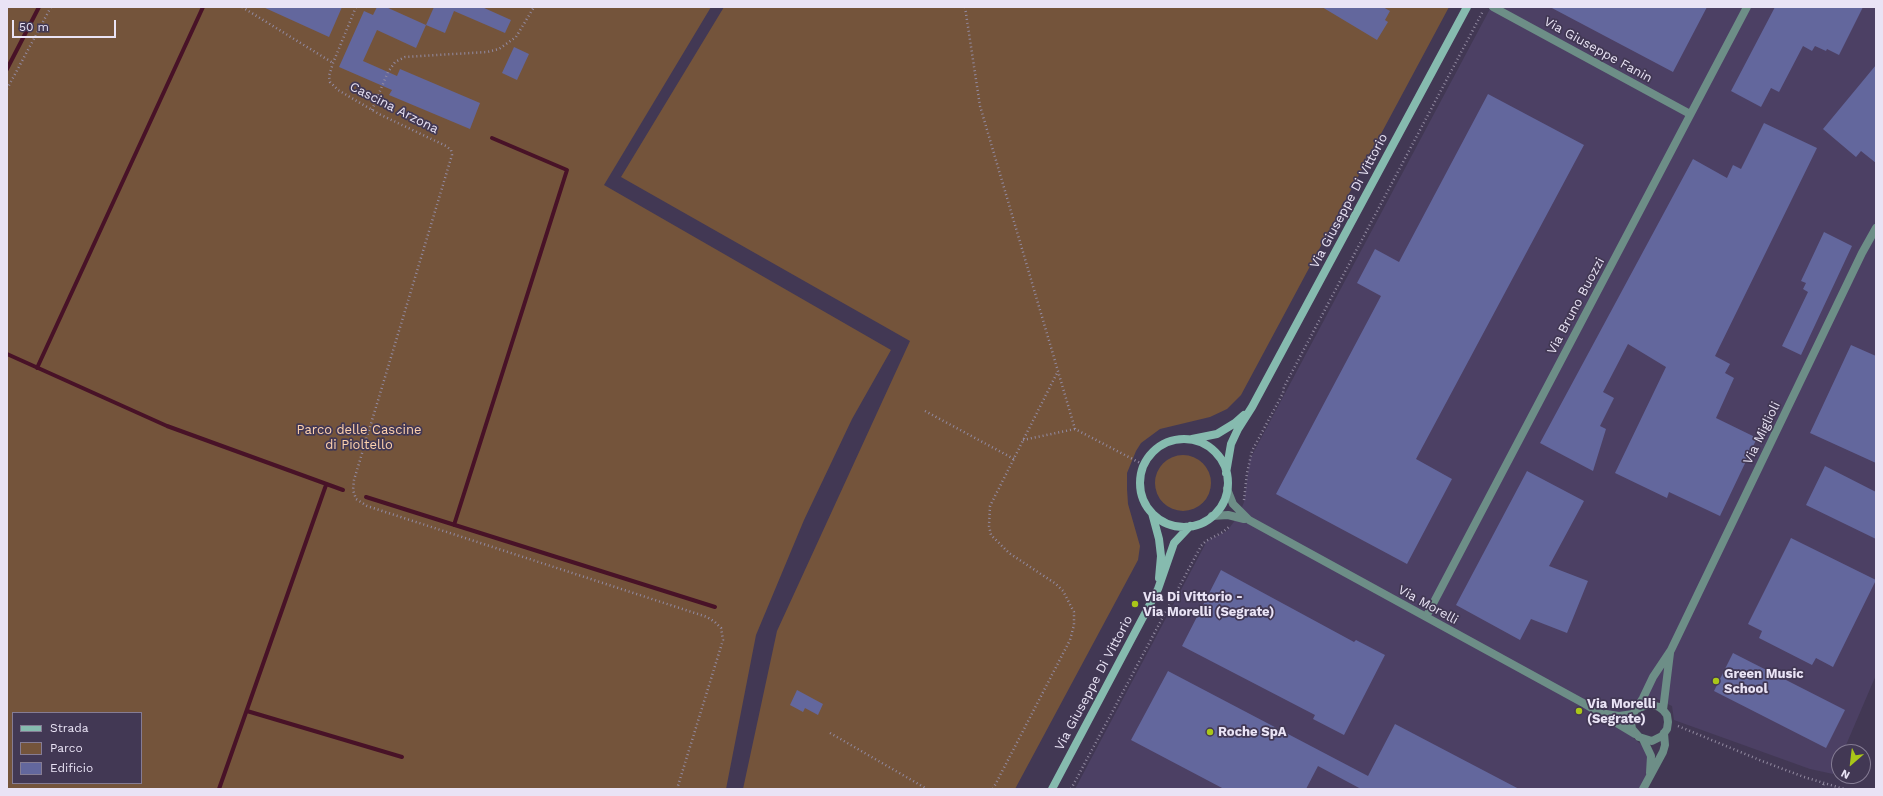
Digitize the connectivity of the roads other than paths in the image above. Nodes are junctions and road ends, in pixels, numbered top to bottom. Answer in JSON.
{"nodes":[{"id":1,"x":1467,"y":7,"type":"edge"},
{"id":2,"x":1493,"y":7,"type":"edge"},
{"id":3,"x":1747,"y":7,"type":"edge"},
{"id":4,"x":1690,"y":114,"type":"junction"},
{"id":5,"x":1876,"y":228,"type":"edge"},
{"id":6,"x":1252,"y":407,"type":"junction"},
{"id":7,"x":1189,"y":439,"type":"junction"},
{"id":8,"x":1226,"y":473,"type":"junction"},
{"id":9,"x":1227,"y":489,"type":"junction"},
{"id":10,"x":1152,"y":513,"type":"junction"},
{"id":11,"x":1238,"y":514,"type":"junction"},
{"id":12,"x":1212,"y":516,"type":"junction"},
{"id":13,"x":1190,"y":526,"type":"junction"},
{"id":14,"x":1158,"y":589,"type":"junction"},
{"id":15,"x":1426,"y":617,"type":"junction"},
{"id":16,"x":1671,"y":650,"type":"junction"},
{"id":17,"x":1596,"y":710,"type":"junction"},
{"id":18,"x":1663,"y":710,"type":"junction"},
{"id":19,"x":1635,"y":711,"type":"junction"},
{"id":20,"x":1664,"y":733,"type":"junction"},
{"id":21,"x":1636,"y":734,"type":"junction"},
{"id":22,"x":1643,"y":740,"type":"junction"},
{"id":23,"x":1650,"y":776,"type":"junction"},
{"id":24,"x":1052,"y":789,"type":"edge"},
{"id":25,"x":1643,"y":789,"type":"edge"}],
"edges":[{"from":1,"to":6,"type":"main road","name":"Via Giuseppe Di Vittorio"},
{"from":2,"to":4,"type":"street","name":"Via Giuseppe Fanin"},
{"from":3,"to":4,"type":"street","name":"Via Bruno Buozzi"},
{"from":4,"to":15,"type":"street","name":"Via Bruno Buozzi"},
{"from":5,"to":16,"type":"street","name":"Via Miglioli"},
{"from":6,"to":7,"type":"main road","name":"Via Giuseppe Di Vittorio"},
{"from":6,"to":8,"type":"main road","name":"Via Giuseppe Di Vittorio"},
{"from":7,"to":8,"type":"main road"},
{"from":7,"to":10,"type":"main road"},
{"from":8,"to":9,"type":"main road"},
{"from":9,"to":11,"type":"street","name":"Via Morelli"},
{"from":9,"to":12,"type":"main road"},
{"from":10,"to":13,"type":"main road"},
{"from":10,"to":14,"type":"main road","name":"Via Giuseppe Di Vittorio"},
{"from":11,"to":12,"type":"street"},
{"from":11,"to":15,"type":"street","name":"Via Morelli"},
{"from":12,"to":13,"type":"main road"},
{"from":13,"to":14,"type":"main road","name":"Via Giuseppe Di Vittorio"},
{"from":14,"to":24,"type":"main road","name":"Via Giuseppe Di Vittorio"},
{"from":15,"to":17,"type":"street","name":"Via Morelli"},
{"from":16,"to":18,"type":"street"},
{"from":16,"to":19,"type":"street"},
{"from":17,"to":19,"type":"street","name":"Via Morelli"},
{"from":17,"to":21,"type":"street","name":"Via Morelli"},
{"from":18,"to":19,"type":"street"},
{"from":18,"to":20,"type":"street"},
{"from":19,"to":21,"type":"street"},
{"from":20,"to":22,"type":"street"},
{"from":20,"to":23,"type":"street"},
{"from":21,"to":22,"type":"street"},
{"from":22,"to":23,"type":"street"},
{"from":23,"to":25,"type":"street"}]}
